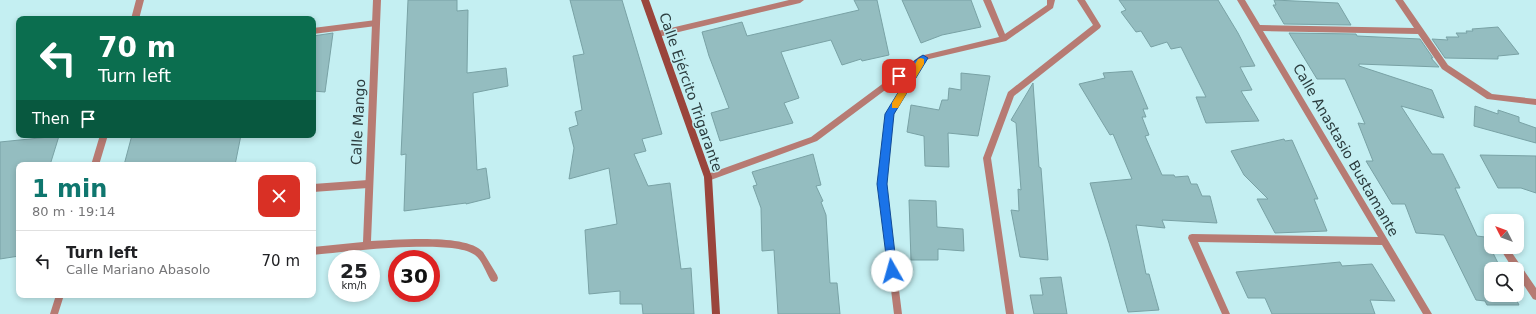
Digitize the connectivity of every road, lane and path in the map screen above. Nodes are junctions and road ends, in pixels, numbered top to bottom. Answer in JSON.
{"nodes":[{"id":1,"x":140,"y":0,"type":"edge"},
{"id":2,"x":377,"y":0,"type":"edge"},
{"id":3,"x":645,"y":0,"type":"edge"},
{"id":4,"x":800,"y":0,"type":"edge"},
{"id":5,"x":986,"y":0,"type":"edge"},
{"id":6,"x":1051,"y":0,"type":"edge"},
{"id":7,"x":1081,"y":0,"type":"edge"},
{"id":8,"x":1241,"y":0,"type":"edge"},
{"id":9,"x":1399,"y":0,"type":"edge"},
{"id":10,"x":136,"y":16,"type":"edge"},
{"id":11,"x":376,"y":23,"type":"junction"},
{"id":12,"x":1259,"y":28,"type":"junction"},
{"id":13,"x":316,"y":31,"type":"edge"},
{"id":14,"x":1419,"y":31,"type":"junction"},
{"id":15,"x":658,"y":34,"type":"junction"},
{"id":16,"x":1003,"y":39,"type":"junction"},
{"id":17,"x":923,"y":58,"type":"junction"},
{"id":18,"x":1536,"y":102,"type":"edge"},
{"id":19,"x":103,"y":138,"type":"edge"},
{"id":20,"x":96,"y":162,"type":"edge"},
{"id":21,"x":708,"y":177,"type":"junction"},
{"id":22,"x":368,"y":184,"type":"junction"},
{"id":23,"x":316,"y":188,"type":"edge"},
{"id":24,"x":1383,"y":241,"type":"junction"},
{"id":25,"x":367,"y":245,"type":"junction"},
{"id":26,"x":316,"y":251,"type":"edge"},
{"id":27,"x":1508,"y":254,"type":"edge"},
{"id":28,"x":494,"y":278,"type":"dead end"},
{"id":29,"x":1536,"y":296,"type":"edge"},
{"id":30,"x":59,"y":298,"type":"edge"},
{"id":31,"x":54,"y":314,"type":"edge"},
{"id":32,"x":716,"y":314,"type":"edge"},
{"id":33,"x":898,"y":314,"type":"edge"},
{"id":34,"x":1010,"y":314,"type":"edge"},
{"id":35,"x":1226,"y":314,"type":"edge"},
{"id":36,"x":1428,"y":314,"type":"edge"}],
"edges":[{"from":1,"to":10,"type":"street"},
{"from":2,"to":11,"type":"street","name":"Calle Mango"},
{"from":3,"to":15,"type":"main road","name":"Calle Ejército Trigarante"},
{"from":4,"to":15,"type":"street"},
{"from":5,"to":16,"type":"street"},
{"from":6,"to":16,"type":"street"},
{"from":7,"to":34,"type":"street"},
{"from":8,"to":12,"type":"street","name":"Calle Anastasio Bustamante"},
{"from":9,"to":14,"type":"street"},
{"from":11,"to":13,"type":"street"},
{"from":11,"to":22,"type":"street","name":"Calle Mango"},
{"from":12,"to":14,"type":"street"},
{"from":12,"to":24,"type":"street","name":"Calle Anastasio Bustamante"},
{"from":14,"to":18,"type":"street"},
{"from":15,"to":21,"type":"main road","name":"Calle Ejército Trigarante"},
{"from":16,"to":17,"type":"street"},
{"from":17,"to":21,"type":"street"},
{"from":17,"to":33,"type":"street"},
{"from":19,"to":20,"type":"street"},
{"from":21,"to":32,"type":"main road","name":"Calle Ejército Trigarante"},
{"from":22,"to":23,"type":"street"},
{"from":22,"to":25,"type":"street","name":"Calle Mango"},
{"from":24,"to":35,"type":"street"},
{"from":24,"to":36,"type":"street","name":"Calle Anastasio Bustamante"},
{"from":25,"to":26,"type":"street"},
{"from":25,"to":28,"type":"street"},
{"from":27,"to":29,"type":"street"},
{"from":30,"to":31,"type":"street"}]}
